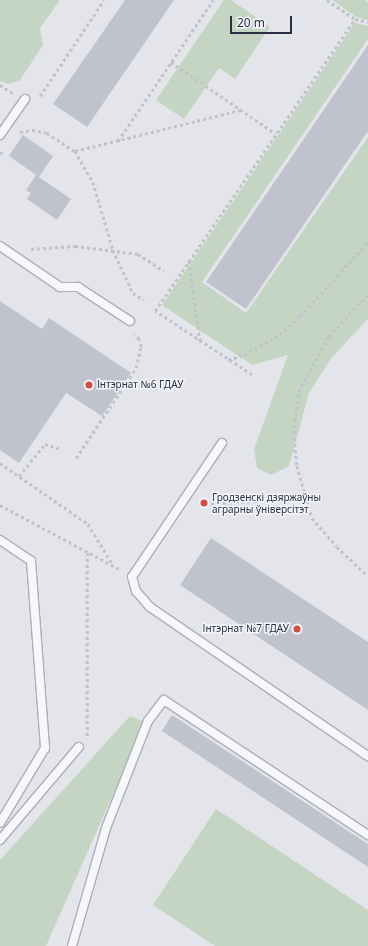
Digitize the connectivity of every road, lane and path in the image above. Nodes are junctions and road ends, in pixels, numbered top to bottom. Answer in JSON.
{"nodes":[{"id":1,"x":104,"y":0,"type":"edge"},
{"id":2,"x":213,"y":0,"type":"edge"},
{"id":3,"x":328,"y":0,"type":"edge"},
{"id":4,"x":355,"y":19,"type":"junction"},
{"id":5,"x":368,"y":22,"type":"edge"},
{"id":6,"x":171,"y":62,"type":"junction"},
{"id":7,"x":25,"y":99,"type":"dead end"},
{"id":8,"x":37,"y":99,"type":"dead end"},
{"id":9,"x":241,"y":110,"type":"junction"},
{"id":10,"x":18,"y":127,"type":"dead end"},
{"id":11,"x":276,"y":134,"type":"junction"},
{"id":12,"x":0,"y":135,"type":"edge"},
{"id":13,"x":118,"y":141,"type":"junction"},
{"id":14,"x":7,"y":144,"type":"dead end"},
{"id":15,"x":75,"y":151,"type":"junction"},
{"id":16,"x":0,"y":154,"type":"edge"},
{"id":17,"x":368,"y":242,"type":"edge"},
{"id":18,"x":3,"y":248,"type":"edge"},
{"id":19,"x":112,"y":250,"type":"junction"},
{"id":20,"x":188,"y":261,"type":"junction"},
{"id":21,"x":164,"y":271,"type":"dead end"},
{"id":22,"x":368,"y":295,"type":"edge"},
{"id":23,"x":144,"y":300,"type":"dead end"},
{"id":24,"x":130,"y":321,"type":"dead end"},
{"id":25,"x":126,"y":331,"type":"dead end"},
{"id":26,"x":200,"y":341,"type":"junction"},
{"id":27,"x":228,"y":360,"type":"junction"},
{"id":28,"x":252,"y":375,"type":"dead end"},
{"id":29,"x":222,"y":443,"type":"dead end"},
{"id":30,"x":61,"y":448,"type":"dead end"},
{"id":31,"x":76,"y":458,"type":"dead end"},
{"id":32,"x":0,"y":463,"type":"edge"},
{"id":33,"x":19,"y":476,"type":"junction"},
{"id":34,"x":304,"y":493,"type":"junction"},
{"id":35,"x":181,"y":504,"type":"junction"},
{"id":36,"x":0,"y":505,"type":"edge"},
{"id":37,"x":0,"y":540,"type":"edge"},
{"id":38,"x":87,"y":553,"type":"junction"},
{"id":39,"x":113,"y":565,"type":"junction"},
{"id":40,"x":368,"y":576,"type":"edge"},
{"id":41,"x":132,"y":577,"type":"junction"},
{"id":42,"x":79,"y":746,"type":"joint"},
{"id":43,"x":368,"y":756,"type":"edge"},
{"id":44,"x":0,"y":823,"type":"edge"},
{"id":45,"x":368,"y":835,"type":"edge"},
{"id":46,"x":0,"y":840,"type":"edge"},
{"id":47,"x":72,"y":946,"type":"edge"}],
"edges":[{"from":1,"to":8,"type":"path"},
{"from":2,"to":6,"type":"path"},
{"from":3,"to":4,"type":"path"},
{"from":4,"to":5,"type":"path"},
{"from":4,"to":11,"type":"path"},
{"from":6,"to":9,"type":"path"},
{"from":6,"to":13,"type":"path"},
{"from":7,"to":12,"type":"lane"},
{"from":9,"to":11,"type":"path"},
{"from":9,"to":13,"type":"path"},
{"from":10,"to":15,"type":"path"},
{"from":11,"to":20,"type":"path"},
{"from":13,"to":15,"type":"path"},
{"from":14,"to":16,"type":"path"},
{"from":15,"to":19,"type":"path"},
{"from":17,"to":27,"type":"path"},
{"from":18,"to":19,"type":"path"},
{"from":18,"to":24,"type":"lane"},
{"from":19,"to":21,"type":"path"},
{"from":19,"to":23,"type":"path"},
{"from":20,"to":26,"type":"path"},
{"from":20,"to":26,"type":"path"},
{"from":22,"to":34,"type":"path"},
{"from":25,"to":31,"type":"path"},
{"from":26,"to":27,"type":"path"},
{"from":27,"to":28,"type":"path"},
{"from":29,"to":35,"type":"lane"},
{"from":30,"to":33,"type":"path"},
{"from":32,"to":33,"type":"path"},
{"from":33,"to":39,"type":"path"},
{"from":34,"to":35,"type":"path"},
{"from":34,"to":40,"type":"path"},
{"from":35,"to":41,"type":"lane"},
{"from":36,"to":38,"type":"path"},
{"from":37,"to":44,"type":"lane"},
{"from":38,"to":39,"type":"path"},
{"from":38,"to":42,"type":"path"},
{"from":39,"to":41,"type":"path"},
{"from":41,"to":43,"type":"lane"},
{"from":42,"to":46,"type":"lane"},
{"from":45,"to":47,"type":"lane"}]}
